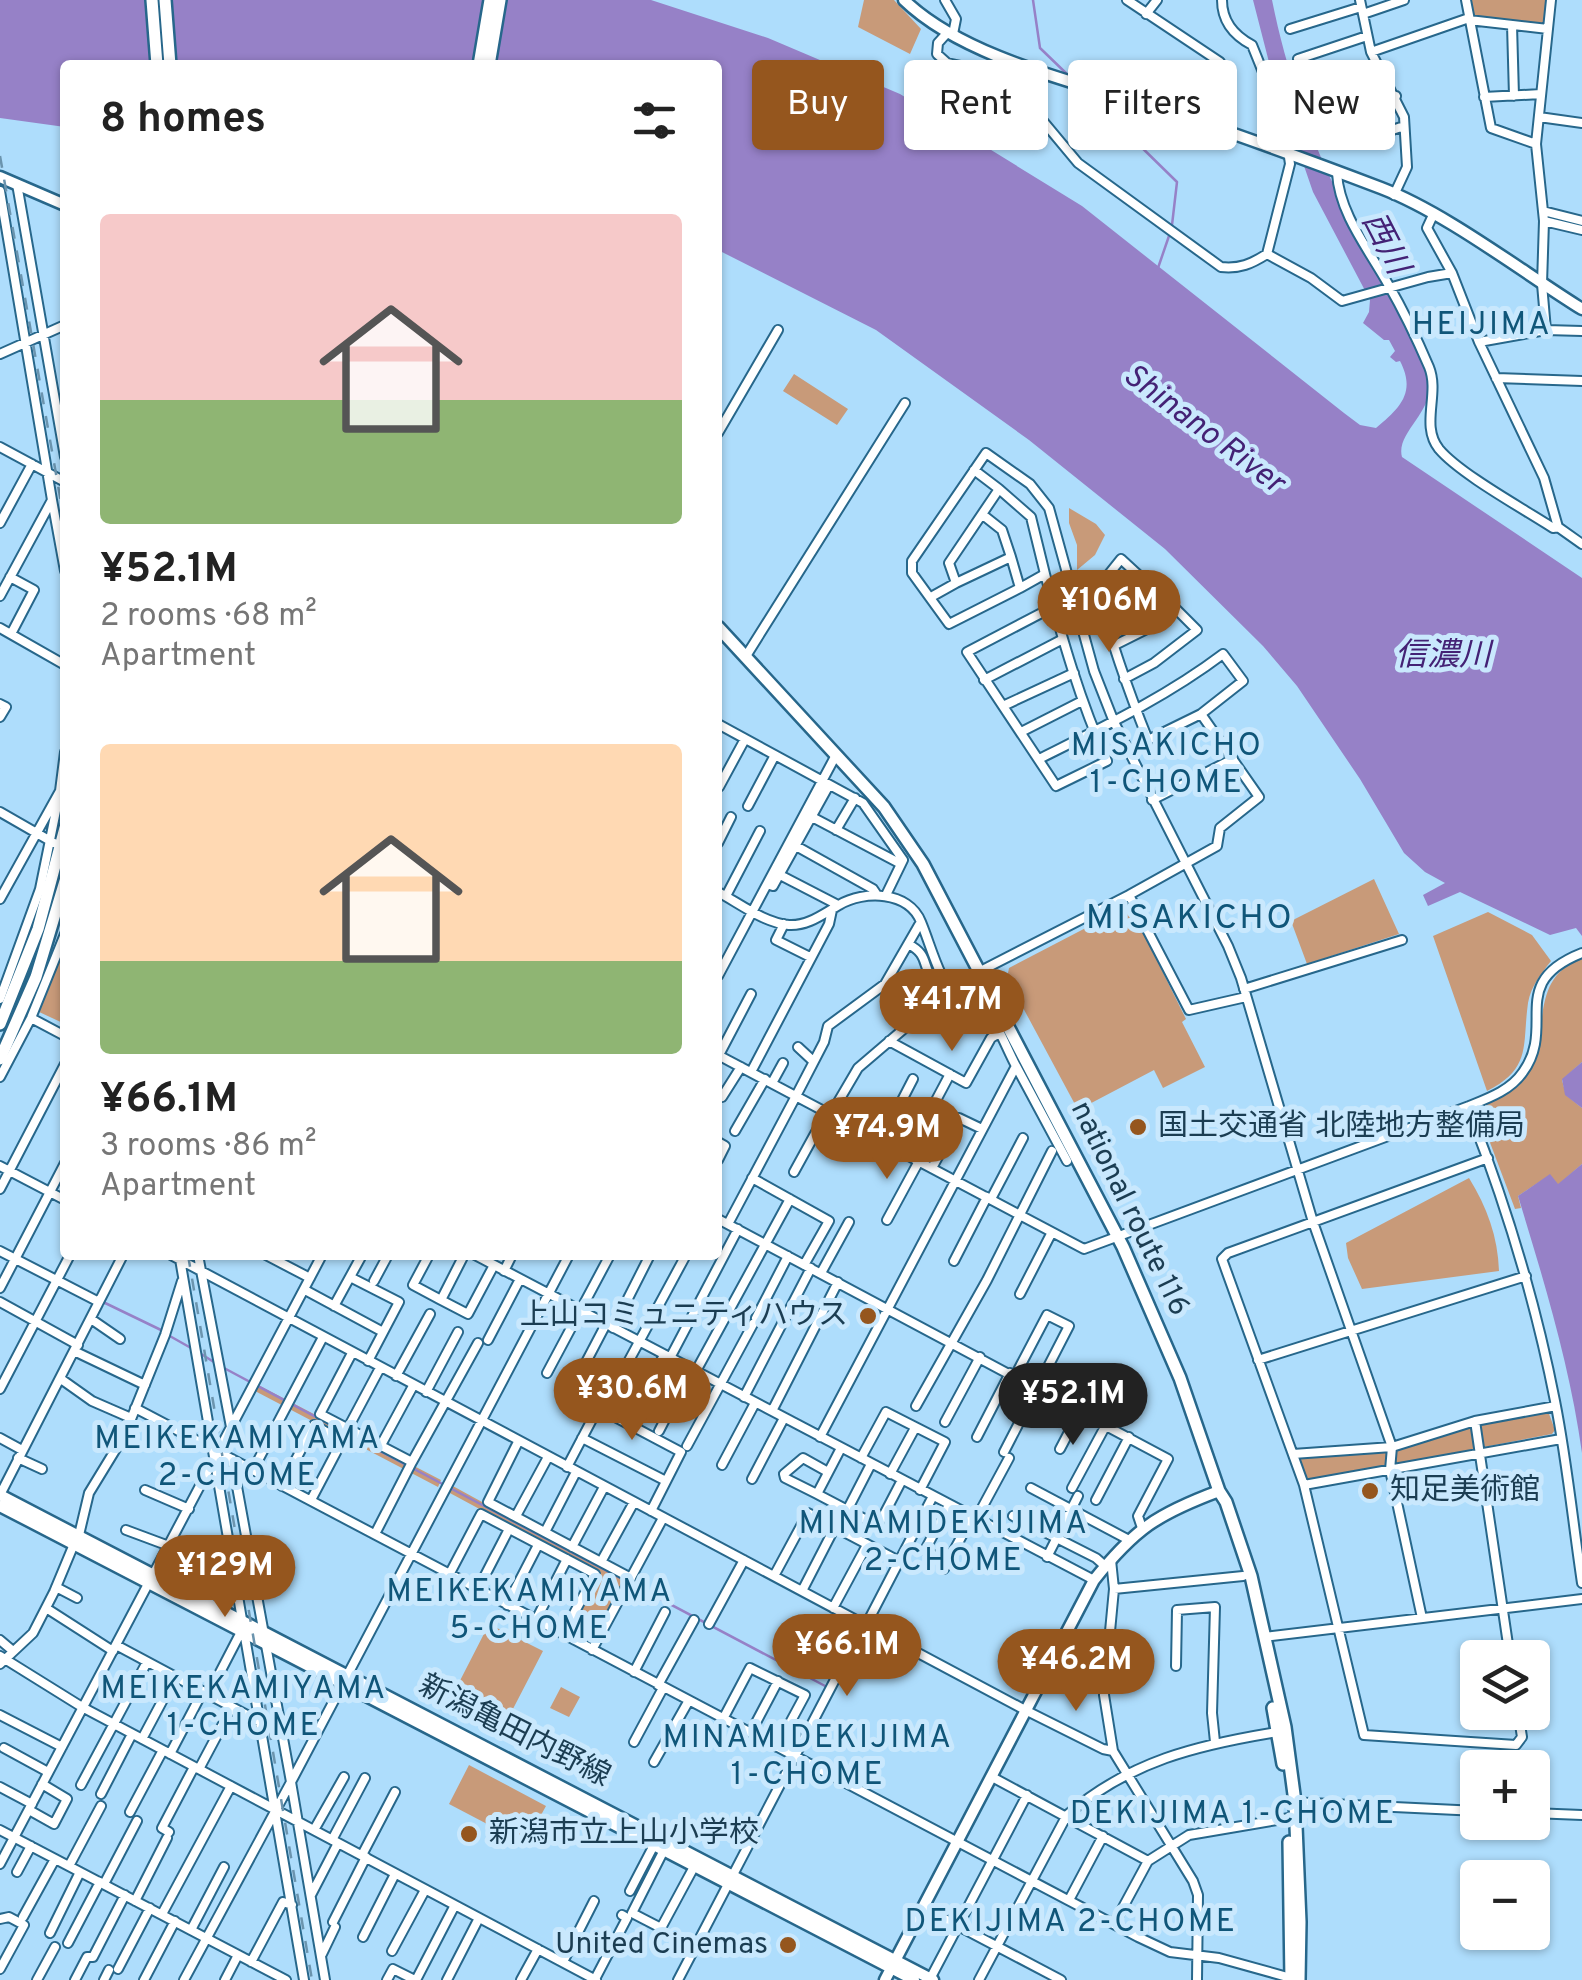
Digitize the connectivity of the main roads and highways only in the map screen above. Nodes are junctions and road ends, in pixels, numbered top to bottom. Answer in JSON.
{"nodes":[{"id":1,"x":152,"y":0,"type":"edge"},
{"id":2,"x":164,"y":0,"type":"edge"},
{"id":3,"x":490,"y":0,"type":"edge"},
{"id":4,"x":500,"y":0,"type":"edge"},
{"id":5,"x":904,"y":0,"type":"edge"},
{"id":6,"x":157,"y":60,"type":"edge"},
{"id":7,"x":170,"y":60,"type":"edge"},
{"id":8,"x":480,"y":60,"type":"edge"},
{"id":9,"x":490,"y":60,"type":"edge"},
{"id":10,"x":0,"y":177,"type":"edge"},
{"id":11,"x":60,"y":203,"type":"edge"},
{"id":12,"x":1582,"y":309,"type":"edge"},
{"id":13,"x":722,"y":632,"type":"edge"},
{"id":14,"x":60,"y":847,"type":"edge"},
{"id":15,"x":60,"y":898,"type":"edge"},
{"id":16,"x":0,"y":1024,"type":"edge"},
{"id":17,"x":0,"y":1059,"type":"edge"},
{"id":18,"x":1219,"y":1492,"type":"junction"},
{"id":19,"x":0,"y":1495,"type":"edge"},
{"id":20,"x":0,"y":1506,"type":"edge"},
{"id":21,"x":76,"y":1539,"type":"junction"},
{"id":22,"x":1262,"y":1638,"type":"junction"},
{"id":23,"x":345,"y":1678,"type":"junction"},
{"id":24,"x":1292,"y":1802,"type":"junction"},
{"id":25,"x":731,"y":1879,"type":"junction"},
{"id":26,"x":894,"y":1964,"type":"junction"},
{"id":27,"x":932,"y":1979,"type":"edge"},
{"id":28,"x":1293,"y":1979,"type":"edge"},
{"id":29,"x":885,"y":1980,"type":"edge"},
{"id":30,"x":914,"y":1980,"type":"edge"}],
"edges":[{"from":1,"to":6,"type":"highway"},
{"from":2,"to":7,"type":"highway"},
{"from":3,"to":8,"type":"highway"},
{"from":4,"to":9,"type":"highway"},
{"from":5,"to":12,"type":"main road"},
{"from":10,"to":11,"type":"main road"},
{"from":13,"to":18,"type":"highway","name":"national route 116"},
{"from":14,"to":16,"type":"highway"},
{"from":15,"to":17,"type":"highway"},
{"from":18,"to":22,"type":"highway","name":"national route 116"},
{"from":18,"to":22,"type":"highway","name":"national route 116"},
{"from":18,"to":26,"type":"main road"},
{"from":19,"to":21,"type":"main road","name":"新潟亀田内野線"},
{"from":20,"to":21,"type":"main road","name":"新潟亀田内野線"},
{"from":21,"to":23,"type":"main road","name":"新潟亀田内野線"},
{"from":22,"to":24,"type":"highway","name":"national route 116"},
{"from":22,"to":24,"type":"highway","name":"national route 116"},
{"from":23,"to":25,"type":"main road","name":"新潟亀田内野線"},
{"from":23,"to":25,"type":"main road","name":"新潟亀田内野線"},
{"from":24,"to":28,"type":"highway","name":"national route 116"},
{"from":24,"to":28,"type":"highway","name":"national route 116"},
{"from":25,"to":26,"type":"main road","name":"新潟亀田内野線"},
{"from":26,"to":27,"type":"main road"},
{"from":26,"to":29,"type":"main road"},
{"from":26,"to":30,"type":"main road"}]}
